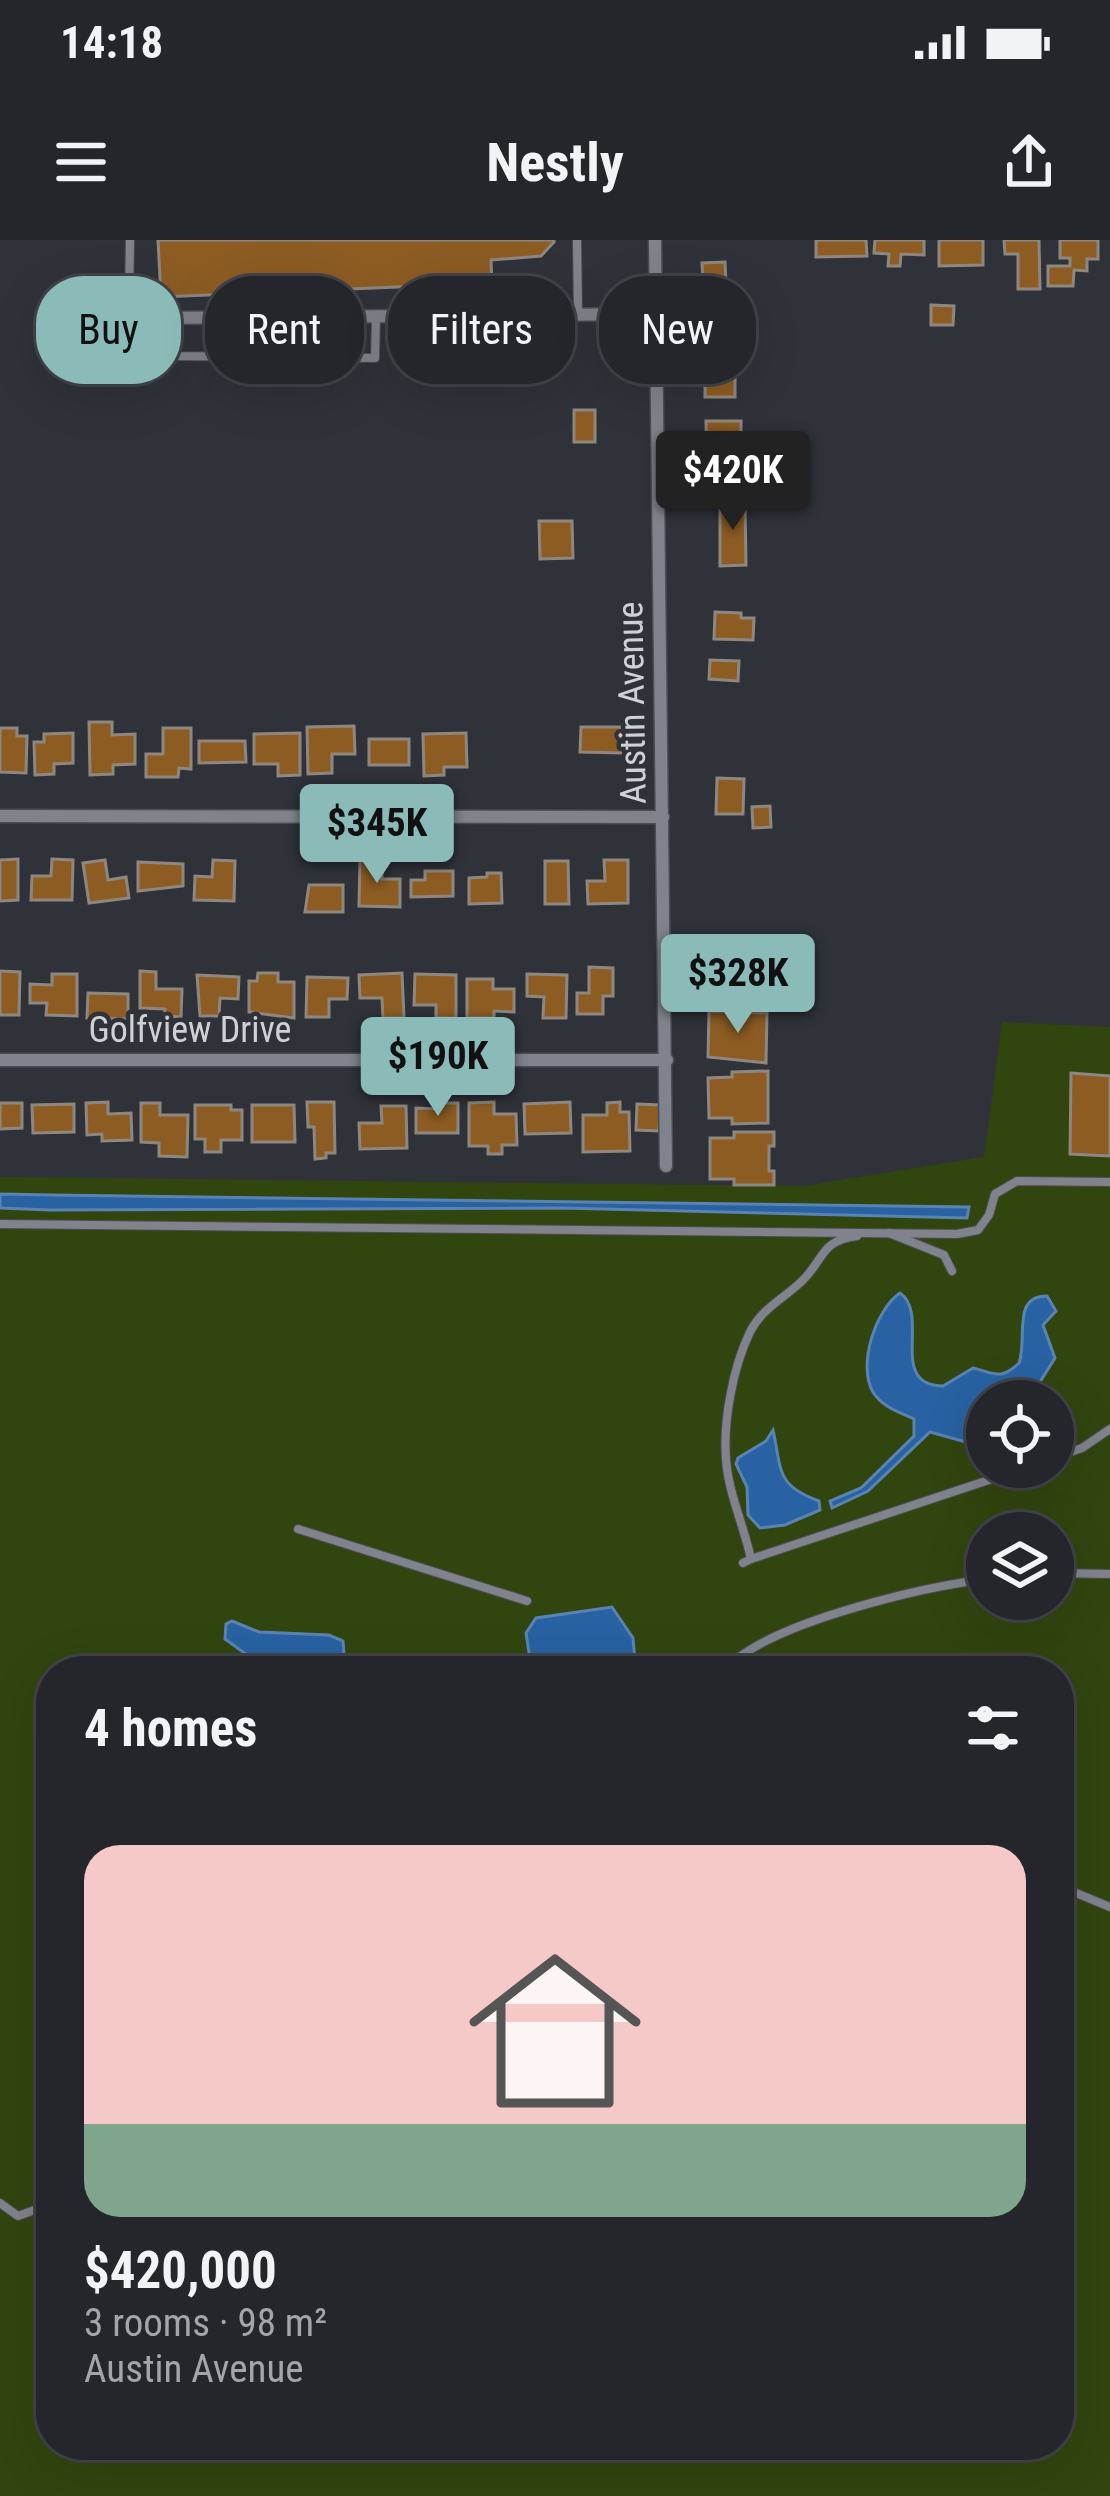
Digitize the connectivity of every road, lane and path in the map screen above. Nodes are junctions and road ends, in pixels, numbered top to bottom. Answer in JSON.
{"nodes":[{"id":1,"x":130,"y":240,"type":"edge"},
{"id":2,"x":577,"y":240,"type":"edge"},
{"id":3,"x":656,"y":240,"type":"edge"},
{"id":4,"x":129,"y":276,"type":"edge"},
{"id":5,"x":656,"y":276,"type":"edge"},
{"id":6,"x":578,"y":315,"type":"junction"},
{"id":7,"x":599,"y":315,"type":"edge"},
{"id":8,"x":376,"y":316,"type":"junction"},
{"id":9,"x":181,"y":317,"type":"edge"},
{"id":10,"x":181,"y":356,"type":"edge"},
{"id":11,"x":658,"y":384,"type":"edge"},
{"id":12,"x":0,"y":816,"type":"edge"},
{"id":13,"x":664,"y":817,"type":"junction"},
{"id":14,"x":0,"y":1060,"type":"edge"},
{"id":15,"x":667,"y":1060,"type":"junction"},
{"id":16,"x":666,"y":1166,"type":"dead end"},
{"id":17,"x":1110,"y":1182,"type":"edge"},
{"id":18,"x":0,"y":1224,"type":"edge"},
{"id":19,"x":886,"y":1232,"type":"junction"},
{"id":20,"x":952,"y":1270,"type":"dead end"},
{"id":21,"x":1110,"y":1429,"type":"edge"},
{"id":22,"x":1074,"y":1451,"type":"edge"},
{"id":23,"x":966,"y":1488,"type":"edge"},
{"id":24,"x":298,"y":1529,"type":"dead end"},
{"id":25,"x":1074,"y":1573,"type":"edge"},
{"id":26,"x":1110,"y":1574,"type":"edge"},
{"id":27,"x":966,"y":1582,"type":"edge"},
{"id":28,"x":527,"y":1601,"type":"dead end"},
{"id":29,"x":741,"y":1656,"type":"edge"},
{"id":30,"x":1074,"y":1892,"type":"edge"},
{"id":31,"x":1110,"y":1907,"type":"edge"},
{"id":32,"x":0,"y":2203,"type":"edge"},
{"id":33,"x":36,"y":2209,"type":"edge"}],
"edges":[{"from":1,"to":4,"type":"lane"},
{"from":2,"to":6,"type":"lane"},
{"from":3,"to":5,"type":"street","name":"Austin Avenue"},
{"from":6,"to":7,"type":"street"},
{"from":6,"to":8,"type":"street"},
{"from":8,"to":9,"type":"street"},
{"from":8,"to":10,"type":"lane"},
{"from":11,"to":13,"type":"street","name":"Austin Avenue"},
{"from":12,"to":13,"type":"street"},
{"from":13,"to":15,"type":"street","name":"Austin Avenue"},
{"from":14,"to":15,"type":"street","name":"Golfview Drive"},
{"from":15,"to":16,"type":"street","name":"Austin Avenue"},
{"from":17,"to":19,"type":"lane"},
{"from":18,"to":19,"type":"lane"},
{"from":19,"to":20,"type":"lane"},
{"from":19,"to":23,"type":"lane"},
{"from":21,"to":22,"type":"lane"},
{"from":24,"to":28,"type":"lane"},
{"from":25,"to":26,"type":"lane"},
{"from":27,"to":29,"type":"lane"},
{"from":30,"to":31,"type":"lane"},
{"from":32,"to":33,"type":"lane"}]}
